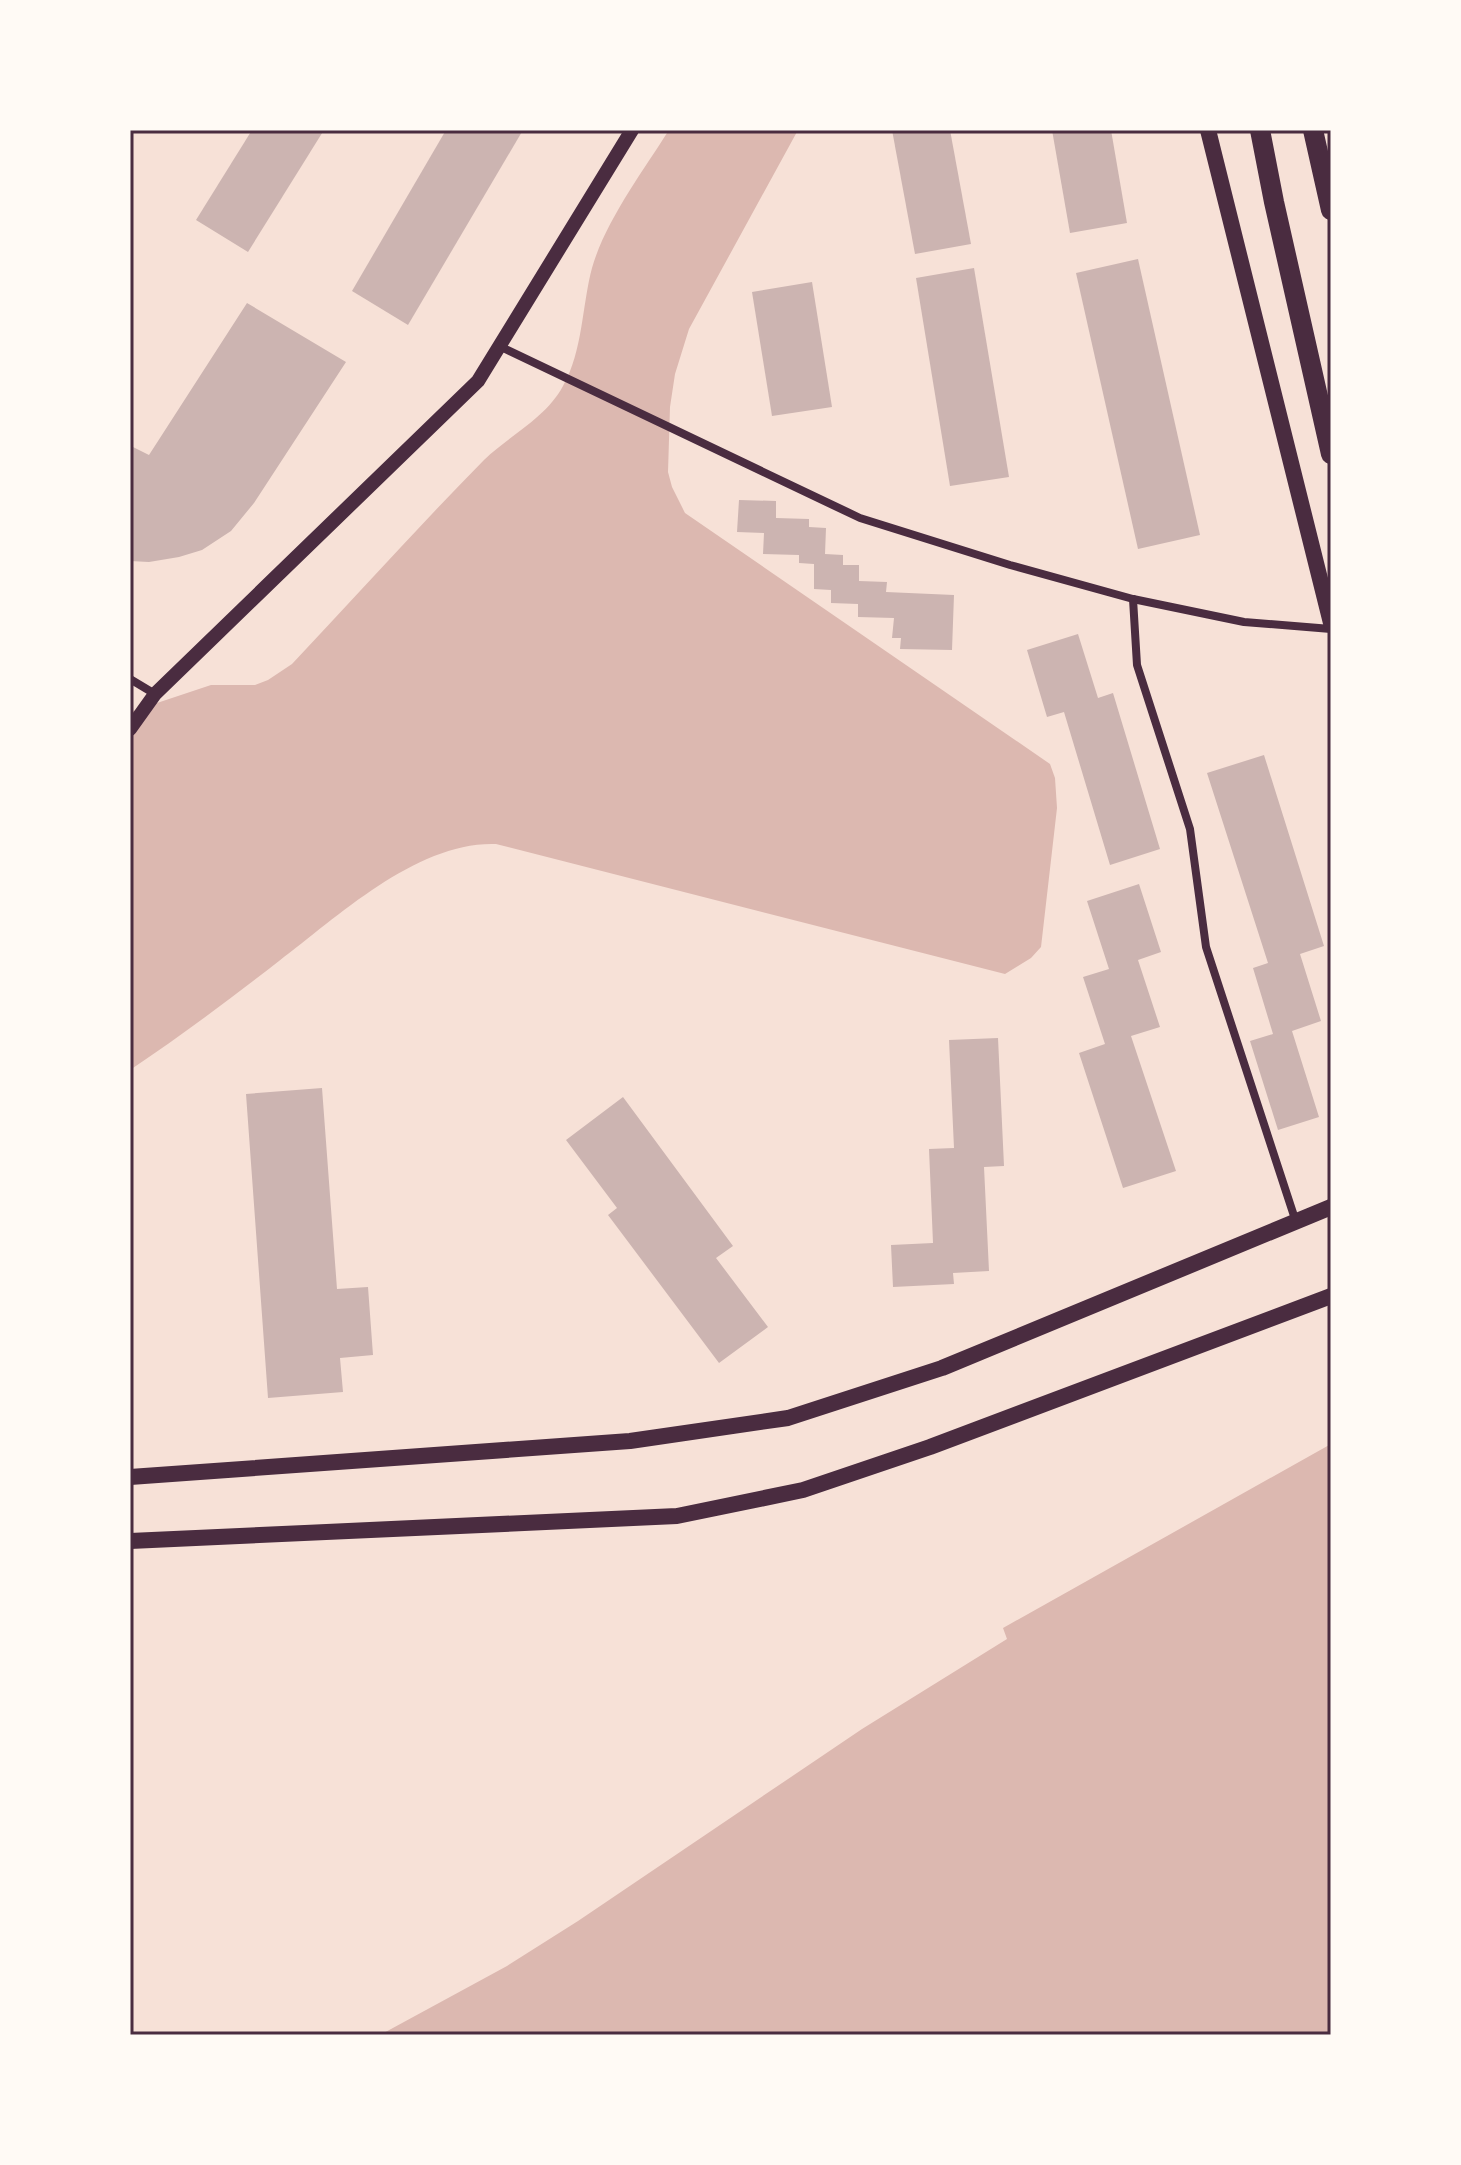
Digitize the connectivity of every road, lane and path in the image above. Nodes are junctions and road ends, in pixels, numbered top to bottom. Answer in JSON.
{"nodes":[{"id":1,"x":632,"y":130,"type":"edge"},
{"id":2,"x":1208,"y":130,"type":"edge"},
{"id":3,"x":1260,"y":130,"type":"edge"},
{"id":4,"x":1313,"y":130,"type":"edge"},
{"id":5,"x":1331,"y":210,"type":"edge"},
{"id":6,"x":499,"y":346,"type":"junction"},
{"id":7,"x":1331,"y":454,"type":"edge"},
{"id":8,"x":1133,"y":599,"type":"junction"},
{"id":9,"x":1331,"y":626,"type":"edge"},
{"id":10,"x":130,"y":679,"type":"edge"},
{"id":11,"x":155,"y":694,"type":"junction"},
{"id":12,"x":130,"y":729,"type":"edge"},
{"id":13,"x":1331,"y":1207,"type":"edge"},
{"id":14,"x":1296,"y":1222,"type":"junction"},
{"id":15,"x":1331,"y":1296,"type":"edge"},
{"id":16,"x":130,"y":1477,"type":"edge"},
{"id":17,"x":130,"y":1541,"type":"edge"}],
"edges":[{"from":1,"to":6,"type":"street"},
{"from":2,"to":9,"type":"main road"},
{"from":3,"to":7,"type":"main road"},
{"from":4,"to":5,"type":"main road"},
{"from":6,"to":8,"type":"street"},
{"from":6,"to":11,"type":"street"},
{"from":8,"to":9,"type":"street"},
{"from":8,"to":14,"type":"street"},
{"from":10,"to":11,"type":"street"},
{"from":11,"to":12,"type":"street"},
{"from":13,"to":14,"type":"main road"},
{"from":14,"to":16,"type":"main road"},
{"from":15,"to":17,"type":"main road"}]}
